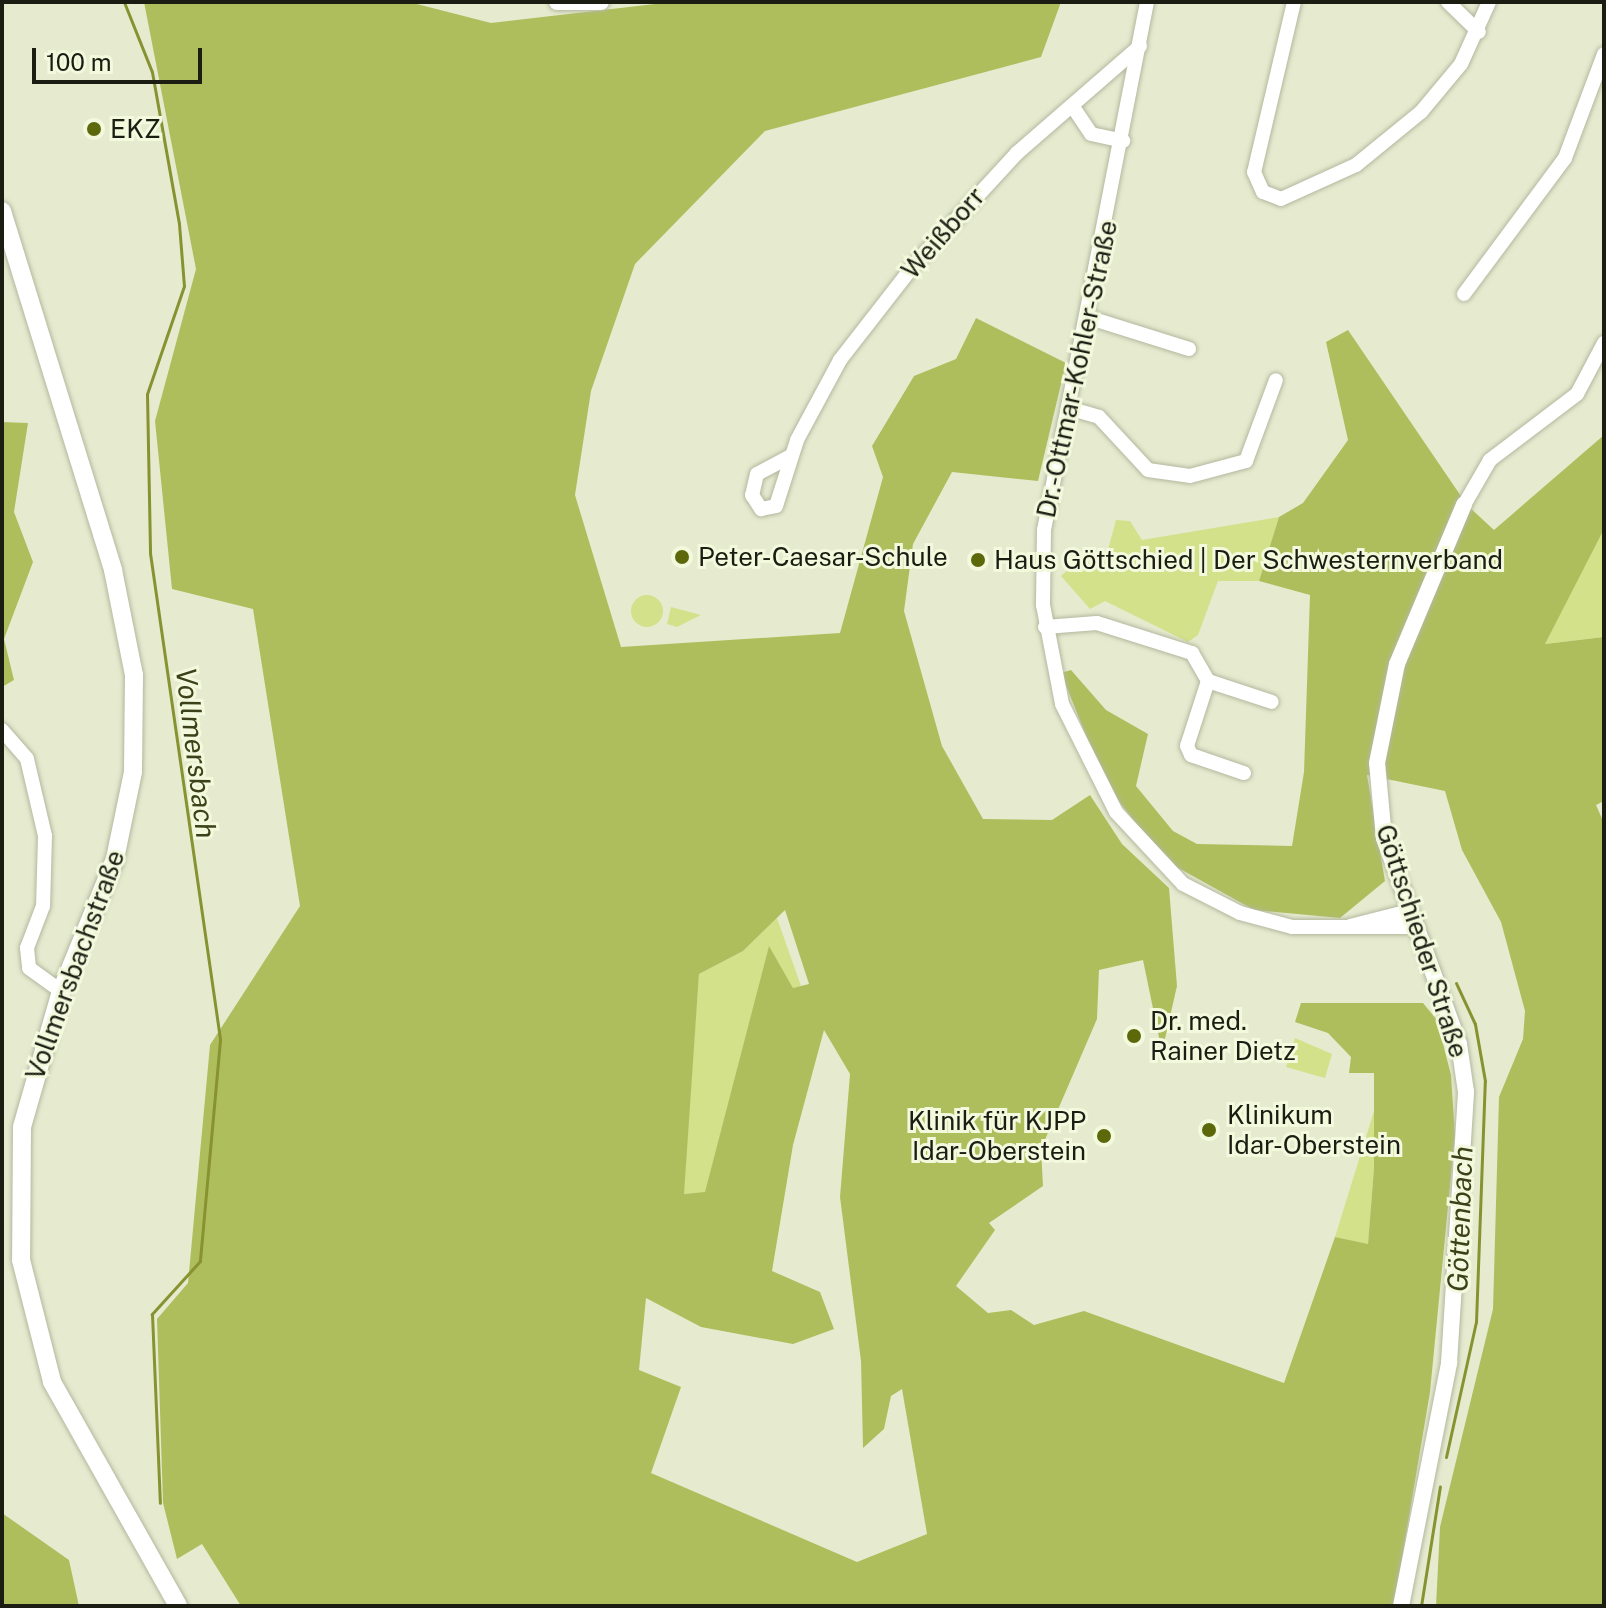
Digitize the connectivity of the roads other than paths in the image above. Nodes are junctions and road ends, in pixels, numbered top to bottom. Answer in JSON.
{"nodes":[{"id":1,"x":557,"y":2,"type":"edge"},
{"id":2,"x":601,"y":2,"type":"edge"},
{"id":3,"x":1147,"y":2,"type":"edge"},
{"id":4,"x":1294,"y":2,"type":"edge"},
{"id":5,"x":1448,"y":2,"type":"edge"},
{"id":6,"x":1489,"y":2,"type":"edge"},
{"id":7,"x":1479,"y":32,"type":"junction"},
{"id":8,"x":1140,"y":46,"type":"junction"},
{"id":9,"x":1604,"y":54,"type":"edge"},
{"id":10,"x":1104,"y":79,"type":"junction"},
{"id":11,"x":1134,"y":89,"type":"junction"},
{"id":12,"x":1073,"y":107,"type":"junction"},
{"id":13,"x":1123,"y":141,"type":"junction"},
{"id":14,"x":2,"y":211,"type":"edge"},
{"id":15,"x":1464,"y":294,"type":"dead end"},
{"id":16,"x":1087,"y":317,"type":"junction"},
{"id":17,"x":1604,"y":343,"type":"edge"},
{"id":18,"x":1189,"y":349,"type":"dead end"},
{"id":19,"x":1276,"y":380,"type":"dead end"},
{"id":20,"x":1068,"y":408,"type":"junction"},
{"id":21,"x":789,"y":457,"type":"dead end"},
{"id":22,"x":1464,"y":505,"type":"joint"},
{"id":23,"x":1045,"y":627,"type":"junction"},
{"id":24,"x":1208,"y":681,"type":"junction"},
{"id":25,"x":1272,"y":702,"type":"dead end"},
{"id":26,"x":2,"y":730,"type":"edge"},
{"id":27,"x":1244,"y":773,"type":"dead end"},
{"id":28,"x":1412,"y":919,"type":"junction"},
{"id":29,"x":61,"y":991,"type":"junction"},
{"id":30,"x":178,"y":1606,"type":"edge"},
{"id":31,"x":1401,"y":1606,"type":"edge"}],
"edges":[{"from":1,"to":2,"type":"street"},
{"from":3,"to":8,"type":"street","name":"Dr.-Ottmar-Kohler-Straße"},
{"from":4,"to":7,"type":"street"},
{"from":5,"to":7,"type":"street"},
{"from":6,"to":7,"type":"street"},
{"from":8,"to":10,"type":"street","name":"Weißborr"},
{"from":8,"to":11,"type":"street","name":"Dr.-Ottmar-Kohler-Straße"},
{"from":9,"to":15,"type":"street"},
{"from":10,"to":11,"type":"street"},
{"from":10,"to":12,"type":"street","name":"Weißborr"},
{"from":11,"to":13,"type":"street","name":"Dr.-Ottmar-Kohler-Straße"},
{"from":12,"to":13,"type":"street"},
{"from":12,"to":21,"type":"street","name":"Weißborr"},
{"from":13,"to":16,"type":"street","name":"Dr.-Ottmar-Kohler-Straße"},
{"from":14,"to":29,"type":"main road","name":"Vollmersbachstraße"},
{"from":16,"to":18,"type":"street"},
{"from":16,"to":20,"type":"street","name":"Dr.-Ottmar-Kohler-Straße"},
{"from":17,"to":22,"type":"street","name":"Göttschieder Straße"},
{"from":19,"to":20,"type":"street"},
{"from":20,"to":23,"type":"street","name":"Dr.-Ottmar-Kohler-Straße"},
{"from":22,"to":28,"type":"street","name":"Göttschieder Straße"},
{"from":23,"to":24,"type":"street"},
{"from":23,"to":28,"type":"street","name":"Dr.-Ottmar-Kohler-Straße"},
{"from":24,"to":25,"type":"street"},
{"from":24,"to":27,"type":"street"},
{"from":26,"to":29,"type":"street"},
{"from":28,"to":31,"type":"street","name":"Göttschieder Straße"},
{"from":29,"to":30,"type":"main road","name":"Vollmersbachstraße"}]}
